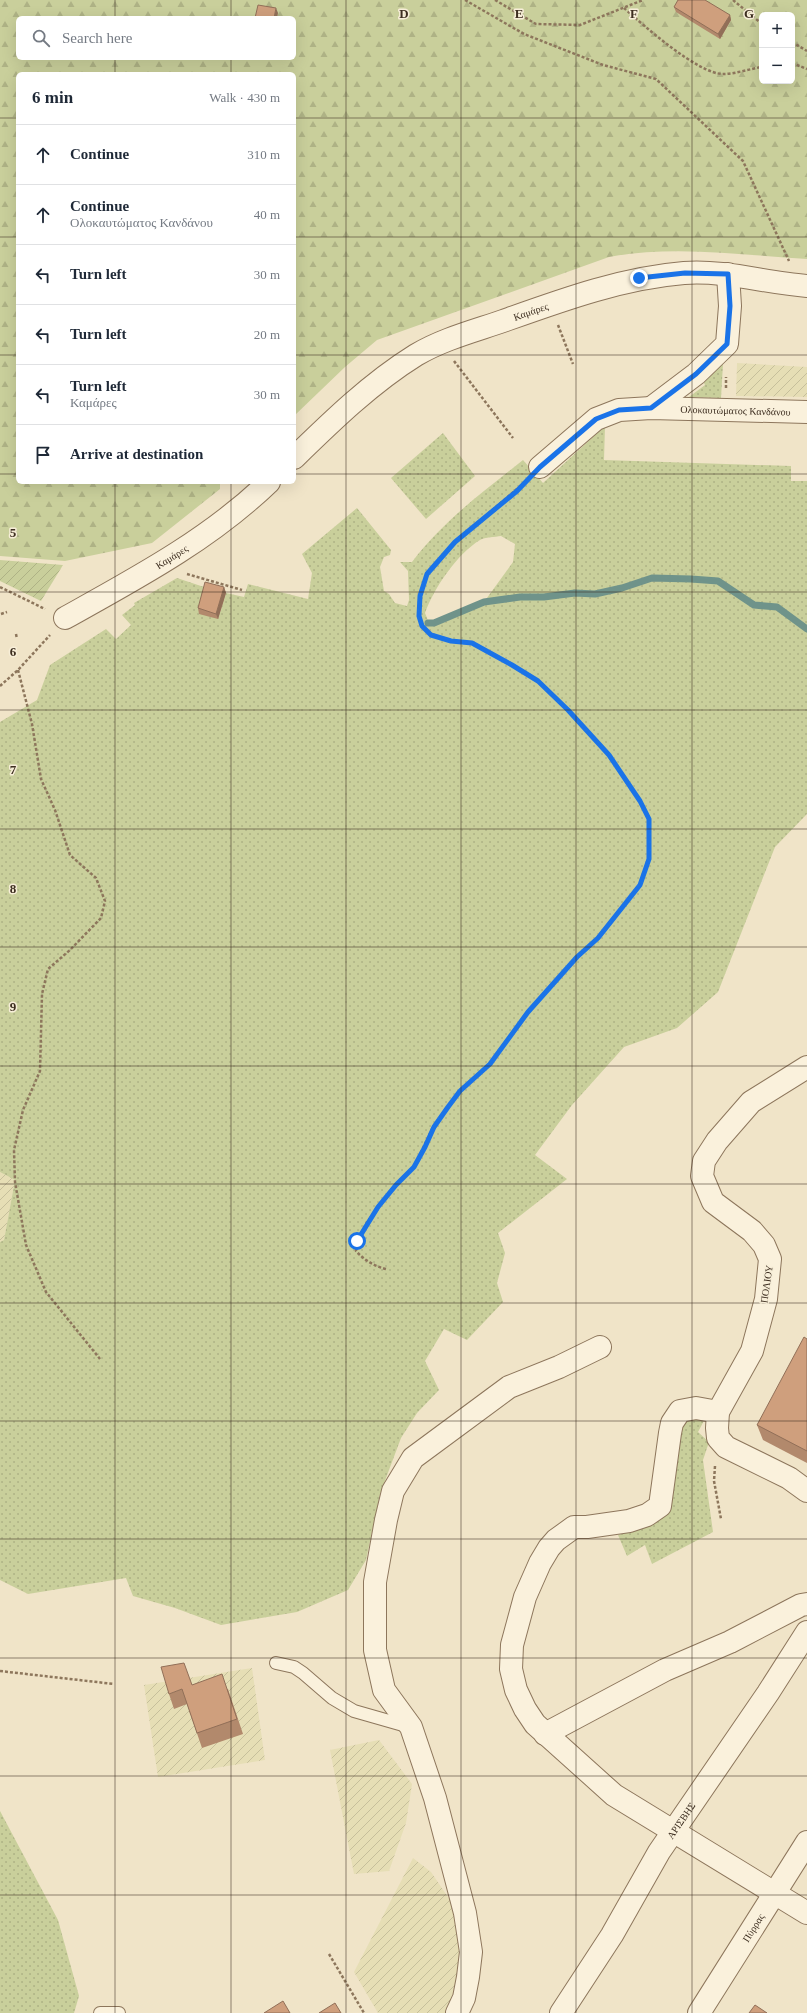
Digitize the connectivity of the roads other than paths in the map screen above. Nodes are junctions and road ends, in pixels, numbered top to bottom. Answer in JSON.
{"nodes":[{"id":1,"x":728,"y":274,"type":"junction"},
{"id":2,"x":803,"y":286,"type":"edge"},
{"id":3,"x":651,"y":408,"type":"junction"},
{"id":4,"x":807,"y":412,"type":"edge"},
{"id":5,"x":296,"y":456,"type":"edge"},
{"id":6,"x":540,"y":467,"type":"road end"},
{"id":7,"x":267,"y":484,"type":"edge"},
{"id":8,"x":65,"y":618,"type":"road end"},
{"id":9,"x":807,"y":1067,"type":"edge"},
{"id":10,"x":600,"y":1348,"type":"dead end"},
{"id":11,"x":718,"y":1412,"type":"junction"},
{"id":12,"x":807,"y":1491,"type":"edge"},
{"id":13,"x":807,"y":1604,"type":"edge"},
{"id":14,"x":807,"y":1632,"type":"edge"},
{"id":15,"x":276,"y":1663,"type":"dead end"},
{"id":16,"x":411,"y":1727,"type":"junction"},
{"id":17,"x":545,"y":1734,"type":"junction"},
{"id":18,"x":674,"y":1832,"type":"junction"},
{"id":19,"x":807,"y":1842,"type":"edge"},
{"id":20,"x":776,"y":1893,"type":"junction"},
{"id":21,"x":807,"y":1913,"type":"edge"},
{"id":22,"x":100,"y":2013,"type":"edge"},
{"id":23,"x":119,"y":2013,"type":"edge"},
{"id":24,"x":457,"y":2013,"type":"edge"},
{"id":25,"x":561,"y":2013,"type":"edge"},
{"id":26,"x":699,"y":2013,"type":"edge"}],
"edges":[{"from":1,"to":2,"type":"street","name":"Καμάρες"},
{"from":1,"to":3,"type":"street"},
{"from":1,"to":5,"type":"street","name":"Καμάρες"},
{"from":3,"to":4,"type":"street","name":"Ολοκαυτώματος Κανδάνου"},
{"from":3,"to":6,"type":"street","name":"Ολοκαυτώματος Κανδάνου"},
{"from":7,"to":8,"type":"street","name":"Καμάρες"},
{"from":9,"to":11,"type":"street","name":"ΠΟΛΙΟΥ"},
{"from":10,"to":16,"type":"street"},
{"from":11,"to":12,"type":"street","name":"ΠΟΛΙΟΥ"},
{"from":11,"to":17,"type":"street"},
{"from":13,"to":17,"type":"street"},
{"from":14,"to":18,"type":"street","name":"ΑΡΙΣΒΗΣ"},
{"from":15,"to":16,"type":"lane"},
{"from":16,"to":24,"type":"street"},
{"from":17,"to":18,"type":"street"},
{"from":18,"to":20,"type":"street"},
{"from":18,"to":25,"type":"street","name":"ΑΡΙΣΒΗΣ"},
{"from":19,"to":20,"type":"street","name":"Πύρρας"},
{"from":20,"to":21,"type":"street"},
{"from":20,"to":26,"type":"street","name":"Πύρρας"},
{"from":22,"to":23,"type":"lane"}]}
